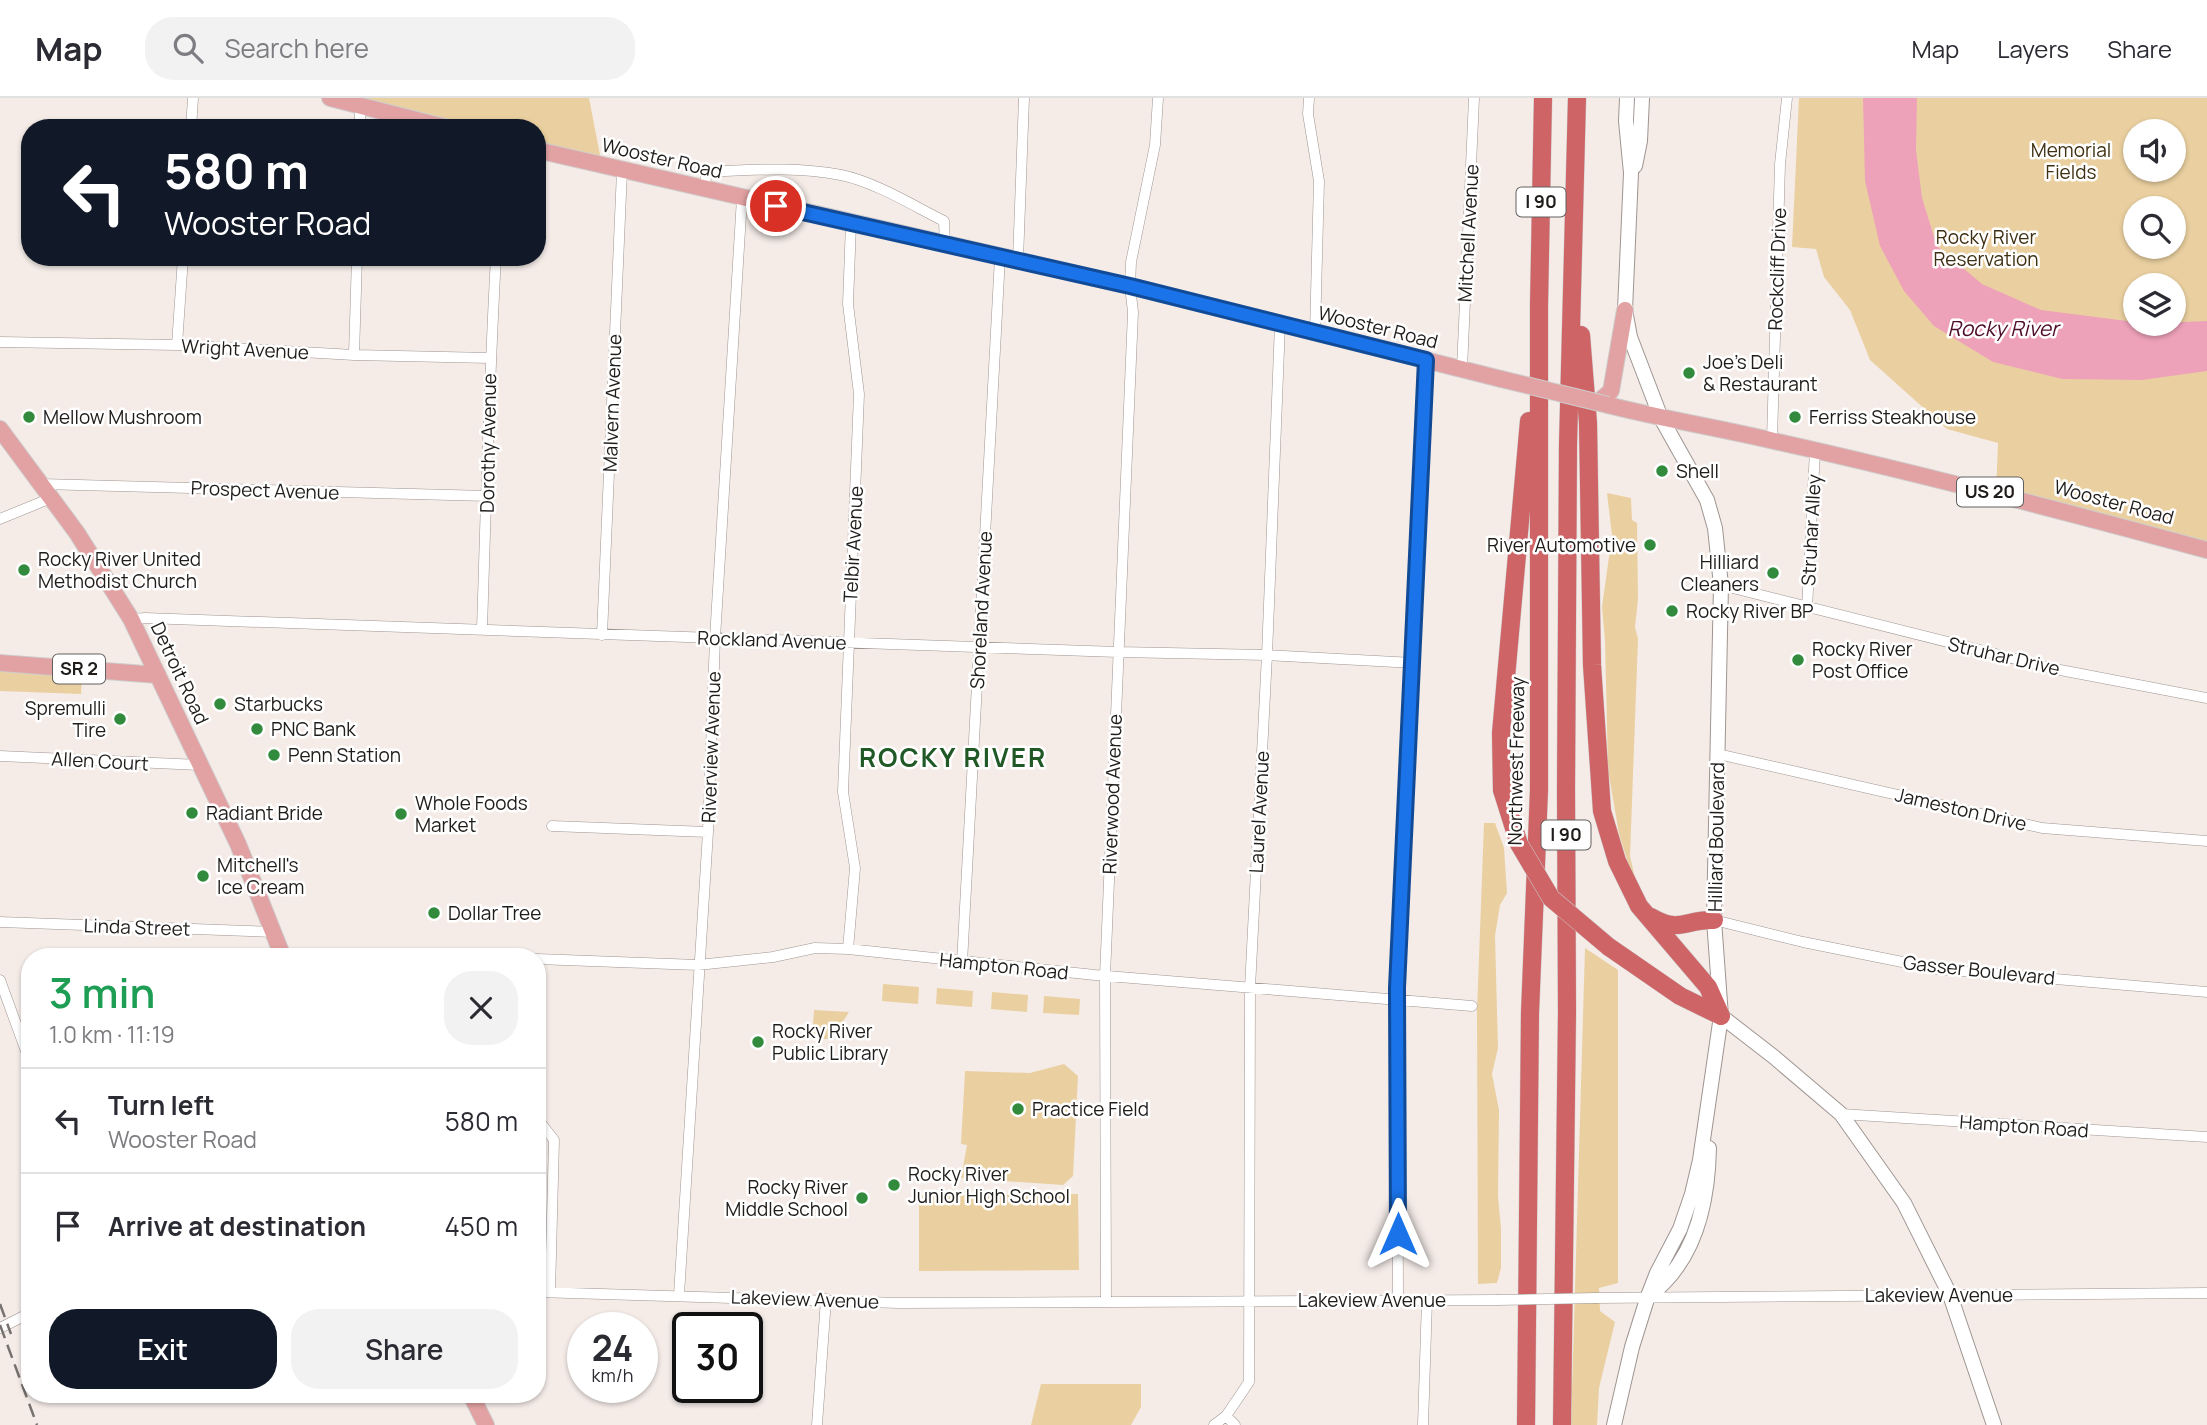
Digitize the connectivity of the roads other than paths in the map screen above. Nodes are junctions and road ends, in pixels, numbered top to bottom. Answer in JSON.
{"nodes":[{"id":1,"x":193,"y":98,"type":"edge"},
{"id":2,"x":330,"y":98,"type":"edge"},
{"id":3,"x":1024,"y":98,"type":"edge"},
{"id":4,"x":1157,"y":98,"type":"edge"},
{"id":5,"x":1309,"y":98,"type":"edge"},
{"id":6,"x":1474,"y":98,"type":"edge"},
{"id":7,"x":1543,"y":98,"type":"edge"},
{"id":8,"x":1577,"y":98,"type":"edge"},
{"id":9,"x":1627,"y":98,"type":"edge"},
{"id":10,"x":1642,"y":98,"type":"edge"},
{"id":11,"x":1787,"y":98,"type":"edge"},
{"id":12,"x":360,"y":106,"type":"junction"},
{"id":13,"x":192,"y":119,"type":"edge"},
{"id":14,"x":360,"y":119,"type":"edge"},
{"id":15,"x":412,"y":119,"type":"edge"},
{"id":16,"x":546,"y":152,"type":"edge"},
{"id":17,"x":622,"y":171,"type":"junction"},
{"id":18,"x":1631,"y":173,"type":"junction"},
{"id":19,"x":704,"y":189,"type":"junction"},
{"id":20,"x":742,"y":198,"type":"junction"},
{"id":21,"x":851,"y":224,"type":"junction"},
{"id":22,"x":1574,"y":244,"type":"junction"},
{"id":23,"x":945,"y":245,"type":"junction"},
{"id":24,"x":1000,"y":257,"type":"junction"},
{"id":25,"x":1018,"y":260,"type":"junction"},
{"id":26,"x":182,"y":266,"type":"edge"},
{"id":27,"x":357,"y":266,"type":"edge"},
{"id":28,"x":495,"y":266,"type":"edge"},
{"id":29,"x":1130,"y":286,"type":"junction"},
{"id":30,"x":1539,"y":306,"type":"junction"},
{"id":31,"x":1625,"y":310,"type":"junction"},
{"id":32,"x":1280,"y":324,"type":"junction"},
{"id":33,"x":1315,"y":333,"type":"junction"},
{"id":34,"x":0,"y":342,"type":"edge"},
{"id":35,"x":177,"y":345,"type":"junction"},
{"id":36,"x":354,"y":355,"type":"junction"},
{"id":37,"x":490,"y":358,"type":"junction"},
{"id":38,"x":1426,"y":360,"type":"junction"},
{"id":39,"x":1462,"y":369,"type":"junction"},
{"id":40,"x":1606,"y":399,"type":"junction"},
{"id":41,"x":1661,"y":418,"type":"junction"},
{"id":42,"x":0,"y":429,"type":"edge"},
{"id":43,"x":1772,"y":440,"type":"junction"},
{"id":44,"x":1815,"y":450,"type":"junction"},
{"id":45,"x":46,"y":491,"type":"junction"},
{"id":46,"x":488,"y":496,"type":"junction"},
{"id":47,"x":0,"y":519,"type":"edge"},
{"id":48,"x":2207,"y":550,"type":"edge"},
{"id":49,"x":1721,"y":585,"type":"junction"},
{"id":50,"x":1807,"y":609,"type":"junction"},
{"id":51,"x":131,"y":619,"type":"junction"},
{"id":52,"x":482,"y":629,"type":"junction"},
{"id":53,"x":602,"y":635,"type":"junction"},
{"id":54,"x":715,"y":639,"type":"junction"},
{"id":55,"x":848,"y":643,"type":"junction"},
{"id":56,"x":979,"y":647,"type":"junction"},
{"id":57,"x":1118,"y":652,"type":"junction"},
{"id":58,"x":1267,"y":655,"type":"junction"},
{"id":59,"x":0,"y":663,"type":"edge"},
{"id":60,"x":1414,"y":663,"type":"junction"},
{"id":61,"x":158,"y":675,"type":"junction"},
{"id":62,"x":2207,"y":698,"type":"edge"},
{"id":63,"x":1718,"y":754,"type":"junction"},
{"id":64,"x":0,"y":756,"type":"edge"},
{"id":65,"x":200,"y":765,"type":"junction"},
{"id":66,"x":552,"y":826,"type":"dead end"},
{"id":67,"x":708,"y":832,"type":"junction"},
{"id":68,"x":2207,"y":841,"type":"edge"},
{"id":69,"x":1642,"y":908,"type":"junction"},
{"id":70,"x":1714,"y":920,"type":"junction"},
{"id":71,"x":0,"y":922,"type":"edge"},
{"id":72,"x":274,"y":932,"type":"junction"},
{"id":73,"x":280,"y":948,"type":"edge"},
{"id":74,"x":848,"y":949,"type":"junction"},
{"id":75,"x":546,"y":959,"type":"edge"},
{"id":76,"x":962,"y":962,"type":"junction"},
{"id":77,"x":698,"y":965,"type":"junction"},
{"id":78,"x":1105,"y":976,"type":"junction"},
{"id":79,"x":0,"y":980,"type":"edge"},
{"id":80,"x":1250,"y":988,"type":"junction"},
{"id":81,"x":2207,"y":992,"type":"edge"},
{"id":82,"x":1397,"y":999,"type":"junction"},
{"id":83,"x":1472,"y":1006,"type":"dead end"},
{"id":84,"x":1721,"y":1016,"type":"junction"},
{"id":85,"x":21,"y":1037,"type":"edge"},
{"id":86,"x":1841,"y":1114,"type":"junction"},
{"id":87,"x":546,"y":1130,"type":"edge"},
{"id":88,"x":2207,"y":1137,"type":"edge"},
{"id":89,"x":546,"y":1292,"type":"edge"},
{"id":90,"x":550,"y":1292,"type":"junction"},
{"id":91,"x":2207,"y":1293,"type":"edge"},
{"id":92,"x":679,"y":1295,"type":"junction"},
{"id":93,"x":1950,"y":1295,"type":"junction"},
{"id":94,"x":1648,"y":1296,"type":"junction"},
{"id":95,"x":826,"y":1299,"type":"junction"},
{"id":96,"x":1398,"y":1300,"type":"junction"},
{"id":97,"x":1427,"y":1300,"type":"junction"},
{"id":98,"x":1250,"y":1301,"type":"junction"},
{"id":99,"x":1106,"y":1302,"type":"junction"},
{"id":100,"x":21,"y":1318,"type":"edge"},
{"id":101,"x":0,"y":1328,"type":"edge"},
{"id":102,"x":475,"y":1403,"type":"edge"},
{"id":103,"x":1226,"y":1416,"type":"junction"},
{"id":104,"x":486,"y":1425,"type":"edge"},
{"id":105,"x":817,"y":1425,"type":"edge"},
{"id":106,"x":1214,"y":1425,"type":"edge"},
{"id":107,"x":1235,"y":1425,"type":"edge"},
{"id":108,"x":1423,"y":1425,"type":"edge"},
{"id":109,"x":1526,"y":1425,"type":"edge"},
{"id":110,"x":1562,"y":1425,"type":"edge"},
{"id":111,"x":1614,"y":1425,"type":"edge"},
{"id":112,"x":1994,"y":1425,"type":"edge"}],
"edges":[{"from":1,"to":13,"type":"street"},
{"from":2,"to":12,"type":"main road"},
{"from":3,"to":25,"type":"street"},
{"from":4,"to":29,"type":"street","name":"Riverwood Avenue"},
{"from":5,"to":33,"type":"street"},
{"from":6,"to":39,"type":"street","name":"Mitchell Avenue"},
{"from":7,"to":30,"type":"highway","name":"Northwest Freeway","number":"I 90"},
{"from":8,"to":22,"type":"highway","number":"I 90"},
{"from":9,"to":18,"type":"main road","name":"Hilliard Boulevard"},
{"from":10,"to":18,"type":"main road","name":"Hilliard Boulevard"},
{"from":11,"to":43,"type":"street","name":"Rockcliff Drive"},
{"from":12,"to":14,"type":"street"},
{"from":12,"to":15,"type":"main road"},
{"from":16,"to":17,"type":"main road","name":"Wooster Road","number":"US 20"},
{"from":17,"to":19,"type":"main road","name":"Wooster Road","number":"US 20"},
{"from":17,"to":53,"type":"street","name":"Malvern Avenue"},
{"from":18,"to":31,"type":"main road","name":"Hilliard Boulevard"},
{"from":19,"to":20,"type":"main road","name":"Wooster Road","number":"US 20"},
{"from":19,"to":23,"type":"street"},
{"from":20,"to":21,"type":"main road","name":"Wooster Road","number":"US 20"},
{"from":20,"to":54,"type":"street","name":"Riverview Avenue"},
{"from":21,"to":23,"type":"main road","name":"Wooster Road","number":"US 20"},
{"from":21,"to":55,"type":"street","name":"Telbir Avenue"},
{"from":22,"to":69,"type":"highway"},
{"from":22,"to":110,"type":"highway","number":"I 90"},
{"from":23,"to":24,"type":"main road","name":"Wooster Road","number":"US 20"},
{"from":24,"to":25,"type":"main road","name":"Wooster Road","number":"US 20"},
{"from":24,"to":56,"type":"street","name":"Shoreland Avenue"},
{"from":25,"to":29,"type":"main road","name":"Wooster Road","number":"US 20"},
{"from":26,"to":35,"type":"street"},
{"from":27,"to":36,"type":"street"},
{"from":28,"to":37,"type":"street","name":"Dorothy Avenue"},
{"from":29,"to":32,"type":"main road","name":"Wooster Road","number":"US 20"},
{"from":29,"to":57,"type":"street","name":"Riverwood Avenue"},
{"from":30,"to":84,"type":"highway","bridge":true},
{"from":30,"to":109,"type":"highway","name":"Northwest Freeway","number":"I 90"},
{"from":31,"to":40,"type":"main road"},
{"from":31,"to":41,"type":"main road","name":"Hilliard Boulevard"},
{"from":32,"to":33,"type":"main road","name":"Wooster Road","number":"US 20"},
{"from":32,"to":58,"type":"street","name":"Laurel Avenue"},
{"from":33,"to":38,"type":"main road","name":"Wooster Road","number":"US 20"},
{"from":34,"to":35,"type":"street","name":"Wright Avenue"},
{"from":35,"to":36,"type":"street","name":"Wright Avenue"},
{"from":36,"to":37,"type":"street","name":"Wright Avenue"},
{"from":37,"to":46,"type":"street","name":"Dorothy Avenue"},
{"from":38,"to":39,"type":"main road","name":"Wooster Road","number":"US 20"},
{"from":38,"to":60,"type":"street"},
{"from":39,"to":40,"type":"main road","name":"Wooster Road","number":"US 20","bridge":true},
{"from":40,"to":41,"type":"main road","name":"Wooster Road","number":"US 20"},
{"from":41,"to":43,"type":"main road","name":"Wooster Road","number":"US 20"},
{"from":41,"to":49,"type":"main road","name":"Hilliard Boulevard"},
{"from":42,"to":45,"type":"main road","name":"Detroit Road"},
{"from":43,"to":44,"type":"main road","name":"Wooster Road","number":"US 20"},
{"from":44,"to":48,"type":"main road","name":"Wooster Road","number":"US 20"},
{"from":44,"to":50,"type":"street","name":"Struhar Alley"},
{"from":45,"to":46,"type":"street","name":"Prospect Avenue"},
{"from":45,"to":47,"type":"street"},
{"from":45,"to":51,"type":"main road","name":"Detroit Road"},
{"from":46,"to":52,"type":"street","name":"Dorothy Avenue"},
{"from":49,"to":50,"type":"street","name":"Struhar Drive"},
{"from":49,"to":63,"type":"main road","name":"Hilliard Boulevard"},
{"from":50,"to":62,"type":"street","name":"Struhar Drive"},
{"from":51,"to":52,"type":"street","name":"Rockland Avenue"},
{"from":51,"to":61,"type":"main road","name":"Detroit Road"},
{"from":52,"to":53,"type":"street","name":"Rockland Avenue"},
{"from":53,"to":54,"type":"street","name":"Rockland Avenue"},
{"from":54,"to":55,"type":"street","name":"Rockland Avenue"},
{"from":54,"to":67,"type":"street","name":"Riverview Avenue"},
{"from":55,"to":56,"type":"street","name":"Rockland Avenue"},
{"from":55,"to":74,"type":"street","name":"Telbir Avenue"},
{"from":56,"to":57,"type":"street","name":"Rockland Avenue"},
{"from":56,"to":76,"type":"street","name":"Shoreland Avenue"},
{"from":57,"to":58,"type":"street","name":"Rockland Avenue"},
{"from":57,"to":78,"type":"street","name":"Riverwood Avenue"},
{"from":58,"to":60,"type":"street","name":"Rockland Avenue"},
{"from":58,"to":80,"type":"street","name":"Laurel Avenue"},
{"from":59,"to":61,"type":"main road","number":"SR 2"},
{"from":60,"to":82,"type":"street"},
{"from":61,"to":65,"type":"main road","name":"Detroit Road"},
{"from":63,"to":68,"type":"street","name":"Jameston Drive"},
{"from":63,"to":70,"type":"main road","name":"Hilliard Boulevard"},
{"from":64,"to":65,"type":"street","name":"Allen Court"},
{"from":65,"to":72,"type":"main road","name":"Detroit Road"},
{"from":66,"to":67,"type":"street"},
{"from":67,"to":77,"type":"street","name":"Riverview Avenue"},
{"from":69,"to":70,"type":"highway"},
{"from":69,"to":84,"type":"highway"},
{"from":70,"to":81,"type":"street","name":"Gasser Boulevard"},
{"from":70,"to":84,"type":"main road","name":"Hilliard Boulevard"},
{"from":71,"to":72,"type":"street","name":"Linda Street"},
{"from":72,"to":73,"type":"main road","name":"Detroit Road"},
{"from":74,"to":76,"type":"street","name":"Hampton Road"},
{"from":74,"to":77,"type":"street","name":"Hampton Road"},
{"from":75,"to":77,"type":"street","name":"Hampton Road"},
{"from":76,"to":78,"type":"street","name":"Hampton Road"},
{"from":77,"to":92,"type":"street","name":"Riverview Avenue"},
{"from":78,"to":80,"type":"street","name":"Hampton Road"},
{"from":78,"to":99,"type":"street","name":"Riverwood Avenue"},
{"from":79,"to":85,"type":"street"},
{"from":80,"to":82,"type":"street","name":"Hampton Road"},
{"from":80,"to":98,"type":"street","name":"Laurel Avenue"},
{"from":82,"to":83,"type":"street","name":"Hampton Road"},
{"from":82,"to":96,"type":"street"},
{"from":84,"to":86,"type":"main road"},
{"from":84,"to":94,"type":"main road","name":"Hilliard Boulevard"},
{"from":86,"to":88,"type":"street","name":"Hampton Road"},
{"from":86,"to":93,"type":"main road"},
{"from":87,"to":90,"type":"street"},
{"from":89,"to":90,"type":"street","name":"Lakeview Avenue"},
{"from":90,"to":92,"type":"street","name":"Lakeview Avenue"},
{"from":91,"to":93,"type":"street","name":"Lakeview Avenue"},
{"from":92,"to":95,"type":"street","name":"Lakeview Avenue"},
{"from":93,"to":94,"type":"street","name":"Lakeview Avenue"},
{"from":93,"to":112,"type":"main road"},
{"from":94,"to":97,"type":"street","name":"Lakeview Avenue","bridge":true},
{"from":94,"to":111,"type":"main road","name":"Hilliard Boulevard"},
{"from":95,"to":99,"type":"street","name":"Lakeview Avenue"},
{"from":95,"to":105,"type":"street"},
{"from":96,"to":97,"type":"street","name":"Lakeview Avenue"},
{"from":96,"to":98,"type":"street","name":"Lakeview Avenue"},
{"from":97,"to":108,"type":"street"},
{"from":98,"to":99,"type":"street","name":"Lakeview Avenue"},
{"from":98,"to":103,"type":"street","name":"Laurel Avenue"},
{"from":100,"to":101,"type":"street"},
{"from":102,"to":104,"type":"main road"},
{"from":103,"to":106,"type":"street","name":"Laurel Avenue"},
{"from":103,"to":107,"type":"street"}]}
